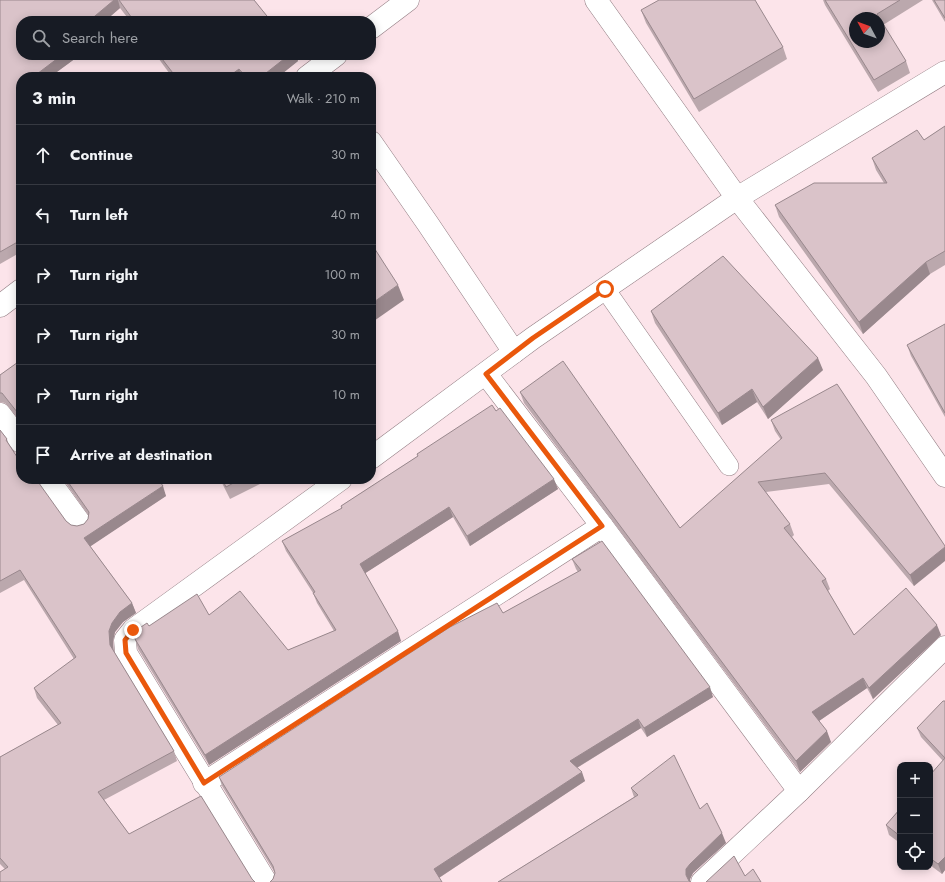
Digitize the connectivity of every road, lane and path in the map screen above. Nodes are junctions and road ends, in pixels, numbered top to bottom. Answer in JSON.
{"nodes":[{"id":1,"x":408,"y":0,"type":"edge"},
{"id":2,"x":596,"y":0,"type":"edge"},
{"id":3,"x":376,"y":24,"type":"edge"},
{"id":4,"x":331,"y":60,"type":"edge"},
{"id":5,"x":319,"y":72,"type":"edge"},
{"id":6,"x":945,"y":72,"type":"edge"},
{"id":7,"x":376,"y":149,"type":"edge"},
{"id":8,"x":738,"y":198,"type":"junction"},
{"id":9,"x":605,"y":289,"type":"junction"},
{"id":10,"x":16,"y":294,"type":"edge"},
{"id":11,"x":0,"y":306,"type":"edge"},
{"id":12,"x":514,"y":352,"type":"junction"},
{"id":13,"x":486,"y":374,"type":"junction"},
{"id":14,"x":0,"y":414,"type":"edge"},
{"id":15,"x":16,"y":435,"type":"edge"},
{"id":16,"x":376,"y":454,"type":"edge"},
{"id":17,"x":729,"y":466,"type":"dead end"},
{"id":18,"x":945,"y":476,"type":"edge"},
{"id":19,"x":52,"y":484,"type":"edge"},
{"id":20,"x":335,"y":484,"type":"edge"},
{"id":21,"x":80,"y":523,"type":"dead end"},
{"id":22,"x":602,"y":526,"type":"junction"},
{"id":23,"x":945,"y":647,"type":"edge"},
{"id":24,"x":204,"y":783,"type":"junction"},
{"id":25,"x":799,"y":791,"type":"junction"},
{"id":26,"x":266,"y":882,"type":"edge"},
{"id":27,"x":702,"y":882,"type":"edge"}],
"edges":[{"from":1,"to":3,"type":"main road"},
{"from":2,"to":8,"type":"main road"},
{"from":4,"to":5,"type":"main road"},
{"from":6,"to":8,"type":"main road"},
{"from":7,"to":12,"type":"main road"},
{"from":8,"to":9,"type":"main road"},
{"from":8,"to":18,"type":"main road"},
{"from":9,"to":12,"type":"main road"},
{"from":9,"to":17,"type":"lane"},
{"from":10,"to":11,"type":"main road"},
{"from":12,"to":13,"type":"main road"},
{"from":13,"to":16,"type":"main road"},
{"from":13,"to":22,"type":"main road"},
{"from":14,"to":15,"type":"main road"},
{"from":19,"to":21,"type":"main road"},
{"from":20,"to":24,"type":"main road"},
{"from":22,"to":24,"type":"main road"},
{"from":22,"to":25,"type":"main road"},
{"from":23,"to":25,"type":"main road"},
{"from":24,"to":26,"type":"main road"},
{"from":25,"to":27,"type":"main road"}]}
